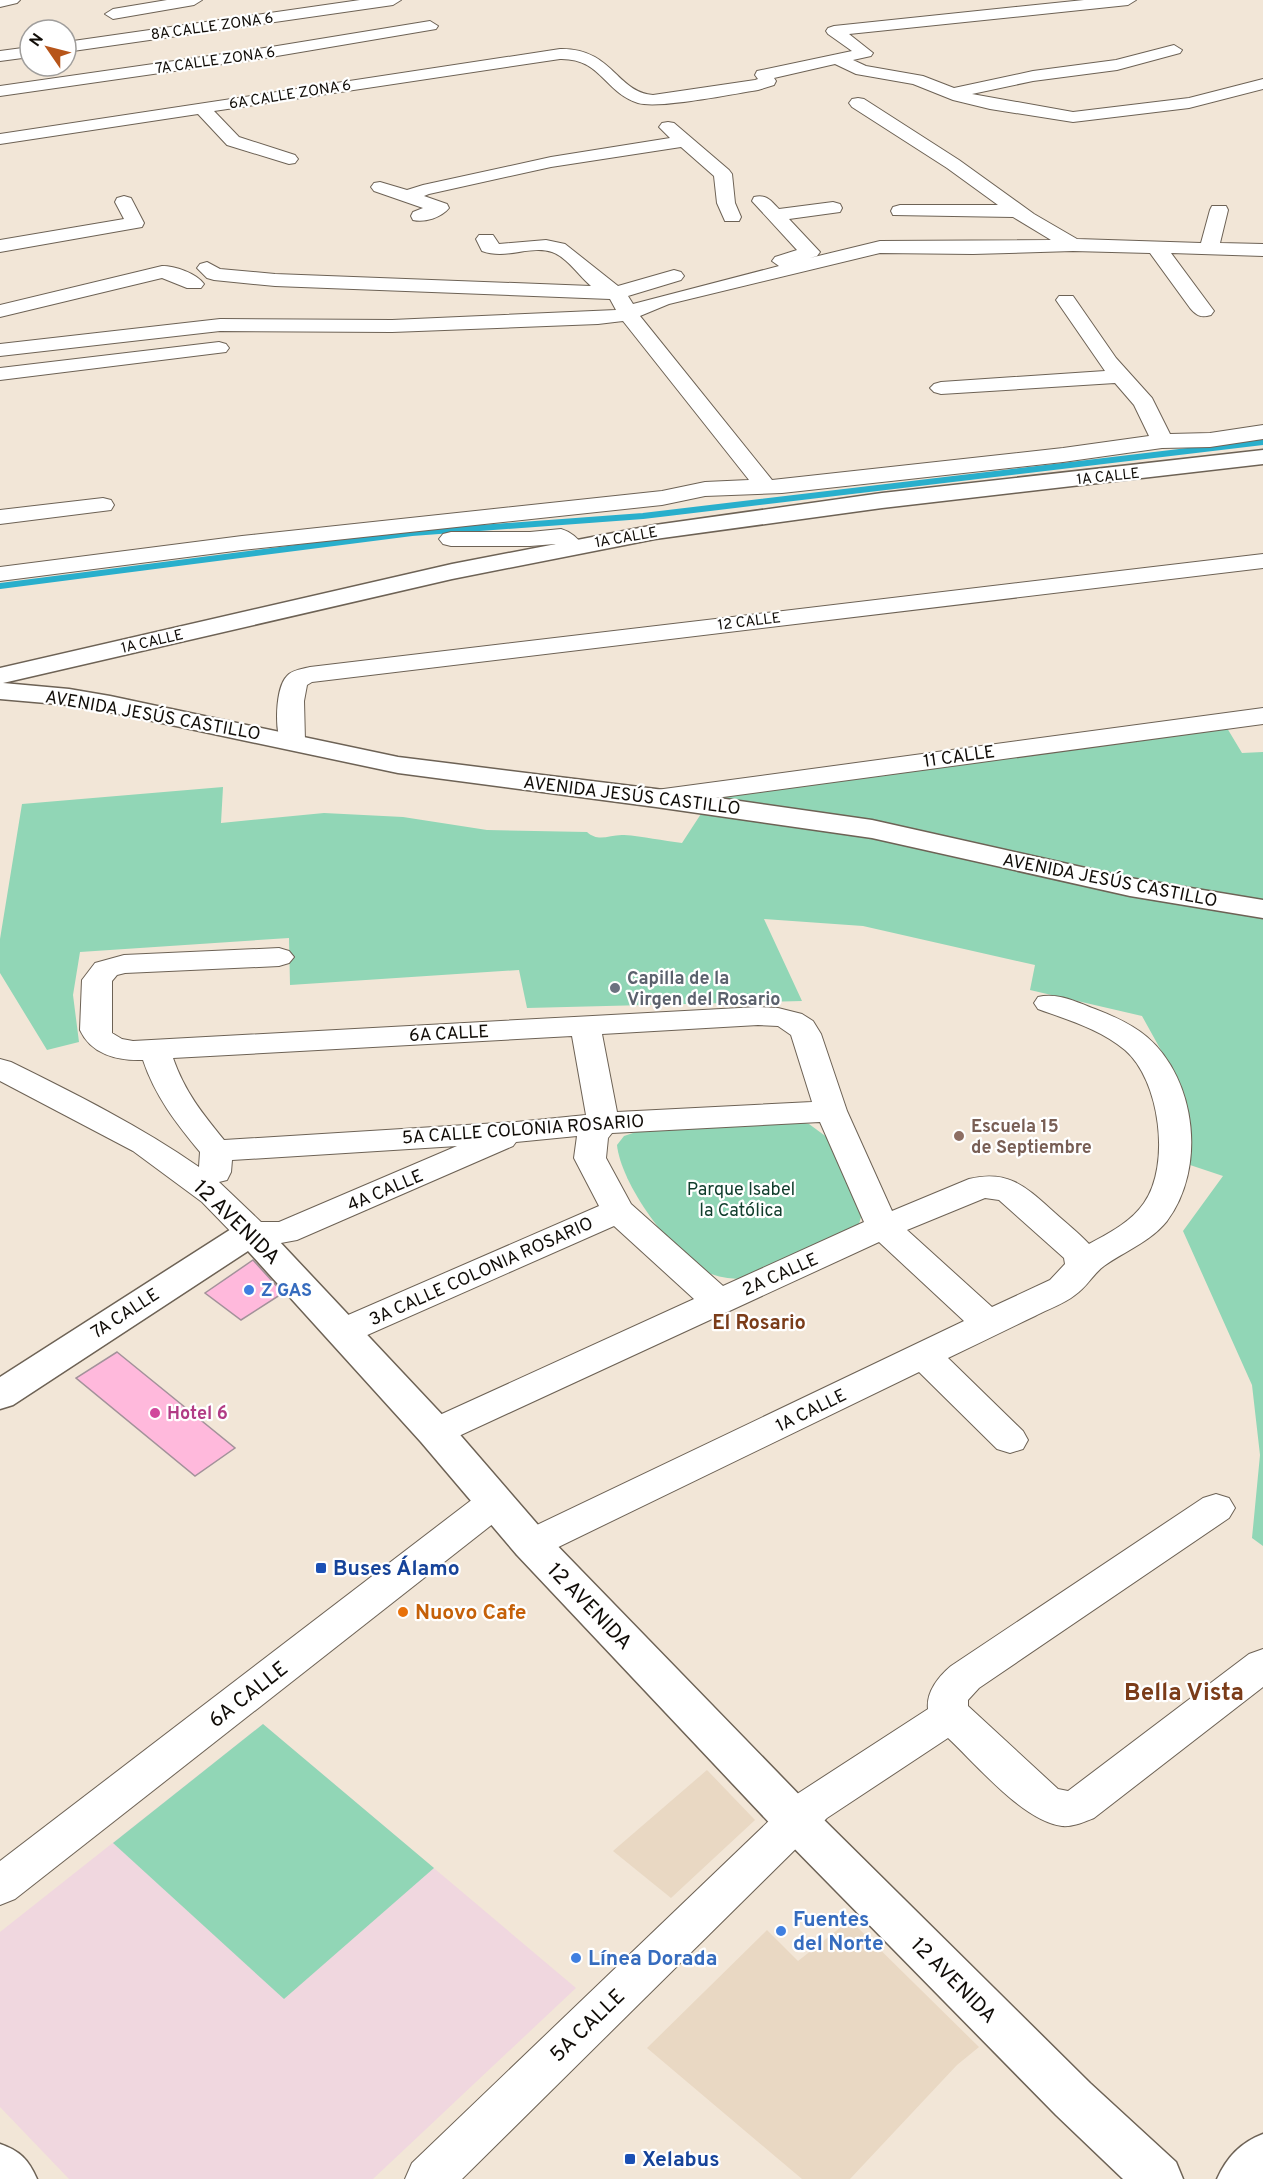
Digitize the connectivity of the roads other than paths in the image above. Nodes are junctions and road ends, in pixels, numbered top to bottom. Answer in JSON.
{"nodes":[{"id":1,"x":12,"y":0,"type":"edge"},
{"id":2,"x":101,"y":0,"type":"edge"},
{"id":3,"x":194,"y":0,"type":"edge"},
{"id":4,"x":393,"y":0,"type":"edge"},
{"id":5,"x":1128,"y":0,"type":"edge"},
{"id":6,"x":0,"y":2,"type":"edge"},
{"id":7,"x":113,"y":14,"type":"junction"},
{"id":8,"x":430,"y":26,"type":"dead end"},
{"id":9,"x":134,"y":37,"type":"junction"},
{"id":10,"x":78,"y":44,"type":"edge"},
{"id":11,"x":1174,"y":50,"type":"dead end"},
{"id":12,"x":18,"y":54,"type":"edge"},
{"id":13,"x":0,"y":56,"type":"edge"},
{"id":14,"x":838,"y":60,"type":"junction"},
{"id":15,"x":1209,"y":82,"type":"dead end"},
{"id":16,"x":1263,"y":84,"type":"edge"},
{"id":17,"x":0,"y":91,"type":"edge"},
{"id":18,"x":1239,"y":91,"type":"junction"},
{"id":19,"x":952,"y":93,"type":"junction"},
{"id":20,"x":643,"y":100,"type":"junction"},
{"id":21,"x":858,"y":103,"type":"dead end"},
{"id":22,"x":202,"y":108,"type":"junction"},
{"id":23,"x":0,"y":139,"type":"edge"},
{"id":24,"x":684,"y":141,"type":"junction"},
{"id":25,"x":289,"y":159,"type":"dead end"},
{"id":26,"x":380,"y":187,"type":"dead end"},
{"id":27,"x":410,"y":196,"type":"junction"},
{"id":28,"x":124,"y":202,"type":"dead end"},
{"id":29,"x":833,"y":208,"type":"dead end"},
{"id":30,"x":1220,"y":210,"type":"dead end"},
{"id":31,"x":900,"y":211,"type":"dead end"},
{"id":32,"x":1018,"y":211,"type":"junction"},
{"id":33,"x":420,"y":216,"type":"dead end"},
{"id":34,"x":732,"y":217,"type":"dead end"},
{"id":35,"x":64,"y":235,"type":"junction"},
{"id":36,"x":486,"y":239,"type":"dead end"},
{"id":37,"x":1072,"y":245,"type":"junction"},
{"id":38,"x":0,"y":246,"type":"edge"},
{"id":39,"x":1210,"y":248,"type":"junction"},
{"id":40,"x":1157,"y":249,"type":"junction"},
{"id":41,"x":1263,"y":250,"type":"edge"},
{"id":42,"x":78,"y":255,"type":"dead end"},
{"id":43,"x":748,"y":260,"type":"dead end"},
{"id":44,"x":207,"y":268,"type":"dead end"},
{"id":45,"x":688,"y":272,"type":"dead end"},
{"id":46,"x":194,"y":284,"type":"dead end"},
{"id":47,"x":616,"y":293,"type":"junction"},
{"id":48,"x":1066,"y":300,"type":"dead end"},
{"id":49,"x":0,"y":311,"type":"edge"},
{"id":50,"x":1204,"y":311,"type":"dead end"},
{"id":51,"x":628,"y":314,"type":"junction"},
{"id":52,"x":219,"y":348,"type":"dead end"},
{"id":53,"x":0,"y":350,"type":"edge"},
{"id":54,"x":0,"y":374,"type":"edge"},
{"id":55,"x":1120,"y":376,"type":"junction"},
{"id":56,"x":941,"y":388,"type":"dead end"},
{"id":57,"x":1263,"y":432,"type":"edge"},
{"id":58,"x":1162,"y":441,"type":"junction"},
{"id":59,"x":1263,"y":457,"type":"edge"},
{"id":60,"x":765,"y":486,"type":"junction"},
{"id":61,"x":103,"y":505,"type":"dead end"},
{"id":62,"x":0,"y":517,"type":"edge"},
{"id":63,"x":572,"y":547,"type":"junction"},
{"id":64,"x":1263,"y":561,"type":"edge"},
{"id":65,"x":0,"y":574,"type":"edge"},
{"id":66,"x":0,"y":592,"type":"edge"},
{"id":67,"x":0,"y":676,"type":"edge"},
{"id":68,"x":0,"y":691,"type":"edge"},
{"id":69,"x":1263,"y":716,"type":"edge"},
{"id":70,"x":292,"y":741,"type":"junction"},
{"id":71,"x":656,"y":798,"type":"junction"},
{"id":72,"x":1263,"y":909,"type":"edge"},
{"id":73,"x":279,"y":957,"type":"dead end"},
{"id":74,"x":1048,"y":1003,"type":"dead end"},
{"id":75,"x":585,"y":1025,"type":"junction"},
{"id":76,"x":155,"y":1050,"type":"junction"},
{"id":77,"x":0,"y":1069,"type":"edge"},
{"id":78,"x":831,"y":1111,"type":"junction"},
{"id":79,"x":603,"y":1124,"type":"junction"},
{"id":80,"x":516,"y":1132,"type":"junction"},
{"id":81,"x":216,"y":1151,"type":"junction"},
{"id":82,"x":214,"y":1194,"type":"junction"},
{"id":83,"x":618,"y":1211,"type":"junction"},
{"id":84,"x":883,"y":1227,"type":"junction"},
{"id":85,"x":251,"y":1232,"type":"junction"},
{"id":86,"x":1082,"y":1266,"type":"junction"},
{"id":87,"x":718,"y":1301,"type":"junction"},
{"id":88,"x":988,"y":1323,"type":"junction"},
{"id":89,"x":344,"y":1331,"type":"junction"},
{"id":90,"x":924,"y":1355,"type":"junction"},
{"id":91,"x":0,"y":1395,"type":"edge"},
{"id":92,"x":435,"y":1432,"type":"junction"},
{"id":93,"x":1010,"y":1440,"type":"dead end"},
{"id":94,"x":490,"y":1495,"type":"junction"},
{"id":95,"x":1216,"y":1508,"type":"dead end"},
{"id":96,"x":531,"y":1544,"type":"junction"},
{"id":97,"x":280,"y":1657,"type":"junction"},
{"id":98,"x":1263,"y":1665,"type":"edge"},
{"id":99,"x":951,"y":1715,"type":"junction"},
{"id":100,"x":796,"y":1821,"type":"junction"},
{"id":101,"x":0,"y":1862,"type":"edge"},
{"id":102,"x":0,"y":1886,"type":"edge"},
{"id":103,"x":1263,"y":2157,"type":"edge"},
{"id":104,"x":0,"y":2167,"type":"edge"},
{"id":105,"x":12,"y":2179,"type":"edge"},
{"id":106,"x":429,"y":2179,"type":"edge"},
{"id":107,"x":1158,"y":2179,"type":"edge"},
{"id":108,"x":1242,"y":2179,"type":"edge"}],
"edges":[{"from":1,"to":6,"type":"street"},
{"from":2,"to":7,"type":"street"},
{"from":3,"to":7,"type":"street"},
{"from":4,"to":9,"type":"street","name":"8A CALLE ZONA 6"},
{"from":5,"to":14,"type":"street"},
{"from":7,"to":9,"type":"street"},
{"from":8,"to":17,"type":"street","name":"7A CALLE ZONA 6"},
{"from":9,"to":10,"type":"street","name":"8A CALLE ZONA 6"},
{"from":11,"to":19,"type":"street"},
{"from":12,"to":13,"type":"street"},
{"from":14,"to":19,"type":"street"},
{"from":14,"to":20,"type":"street"},
{"from":15,"to":18,"type":"street"},
{"from":16,"to":18,"type":"street"},
{"from":18,"to":19,"type":"street"},
{"from":20,"to":22,"type":"street","name":"6A CALLE ZONA 6"},
{"from":20,"to":24,"type":"street"},
{"from":21,"to":32,"type":"street"},
{"from":22,"to":23,"type":"street","name":"6A CALLE ZONA 6"},
{"from":22,"to":25,"type":"street"},
{"from":24,"to":27,"type":"street"},
{"from":24,"to":34,"type":"street"},
{"from":26,"to":27,"type":"street"},
{"from":27,"to":33,"type":"street"},
{"from":28,"to":35,"type":"street"},
{"from":29,"to":43,"type":"street"},
{"from":30,"to":39,"type":"street"},
{"from":31,"to":32,"type":"street"},
{"from":32,"to":37,"type":"street"},
{"from":35,"to":38,"type":"street"},
{"from":35,"to":42,"type":"street"},
{"from":36,"to":47,"type":"street"},
{"from":37,"to":40,"type":"street"},
{"from":37,"to":51,"type":"street"},
{"from":39,"to":40,"type":"street"},
{"from":39,"to":41,"type":"street"},
{"from":40,"to":50,"type":"street"},
{"from":44,"to":47,"type":"street"},
{"from":45,"to":47,"type":"street"},
{"from":46,"to":49,"type":"street"},
{"from":47,"to":51,"type":"street"},
{"from":48,"to":55,"type":"street"},
{"from":51,"to":53,"type":"street"},
{"from":51,"to":60,"type":"street"},
{"from":52,"to":54,"type":"street"},
{"from":55,"to":56,"type":"street"},
{"from":55,"to":58,"type":"street"},
{"from":57,"to":58,"type":"street"},
{"from":58,"to":60,"type":"street"},
{"from":59,"to":63,"type":"street","name":"1A CALLE"},
{"from":60,"to":65,"type":"street"},
{"from":61,"to":62,"type":"street"},
{"from":63,"to":66,"type":"street"},
{"from":63,"to":67,"type":"street","name":"1A CALLE"},
{"from":64,"to":70,"type":"street","name":"12 CALLE"},
{"from":68,"to":70,"type":"street","name":"AVENIDA JESÚS CASTILLO"},
{"from":69,"to":71,"type":"street","name":"11 CALLE"},
{"from":70,"to":71,"type":"street","name":"AVENIDA JESÚS CASTILLO"},
{"from":71,"to":72,"type":"street","name":"AVENIDA JESÚS CASTILLO"},
{"from":73,"to":76,"type":"street","name":"6A CALLE"},
{"from":74,"to":86,"type":"street","name":"1A CALLE"},
{"from":75,"to":76,"type":"street","name":"6A CALLE"},
{"from":75,"to":78,"type":"street","name":"6A CALLE"},
{"from":75,"to":79,"type":"street"},
{"from":76,"to":81,"type":"street"},
{"from":77,"to":82,"type":"street","name":"12 AVENIDA"},
{"from":78,"to":79,"type":"street","name":"5A CALLE COLONIA ROSARIO"},
{"from":78,"to":84,"type":"street"},
{"from":79,"to":80,"type":"street","name":"5A CALLE COLONIA ROSARIO"},
{"from":79,"to":83,"type":"street"},
{"from":80,"to":81,"type":"street","name":"5A CALLE COLONIA ROSARIO"},
{"from":80,"to":85,"type":"street","name":"4A CALLE"},
{"from":81,"to":82,"type":"street"},
{"from":82,"to":85,"type":"street","name":"12 AVENIDA"},
{"from":83,"to":87,"type":"street"},
{"from":83,"to":89,"type":"street","name":"3A CALLE COLONIA ROSARIO"},
{"from":84,"to":86,"type":"street","name":"2A CALLE"},
{"from":84,"to":87,"type":"street","name":"2A CALLE"},
{"from":84,"to":88,"type":"street"},
{"from":85,"to":89,"type":"street","name":"12 AVENIDA"},
{"from":85,"to":91,"type":"street","name":"7A CALLE"},
{"from":86,"to":88,"type":"street","name":"1A CALLE"},
{"from":87,"to":92,"type":"street","name":"2A CALLE"},
{"from":88,"to":90,"type":"street","name":"1A CALLE"},
{"from":89,"to":92,"type":"street","name":"12 AVENIDA"},
{"from":90,"to":93,"type":"street"},
{"from":90,"to":96,"type":"street","name":"1A CALLE"},
{"from":92,"to":94,"type":"street","name":"12 AVENIDA"},
{"from":94,"to":96,"type":"street","name":"12 AVENIDA"},
{"from":94,"to":97,"type":"street","name":"6A CALLE"},
{"from":95,"to":99,"type":"street"},
{"from":96,"to":100,"type":"street","name":"12 AVENIDA"},
{"from":97,"to":101,"type":"street","name":"6A CALLE"},
{"from":97,"to":102,"type":"street","name":"6A CALLE"},
{"from":98,"to":99,"type":"street"},
{"from":99,"to":100,"type":"street","name":"5A CALLE"},
{"from":100,"to":106,"type":"street","name":"5A CALLE"},
{"from":100,"to":107,"type":"street","name":"12 AVENIDA"},
{"from":103,"to":108,"type":"street"},
{"from":104,"to":105,"type":"street"}]}
